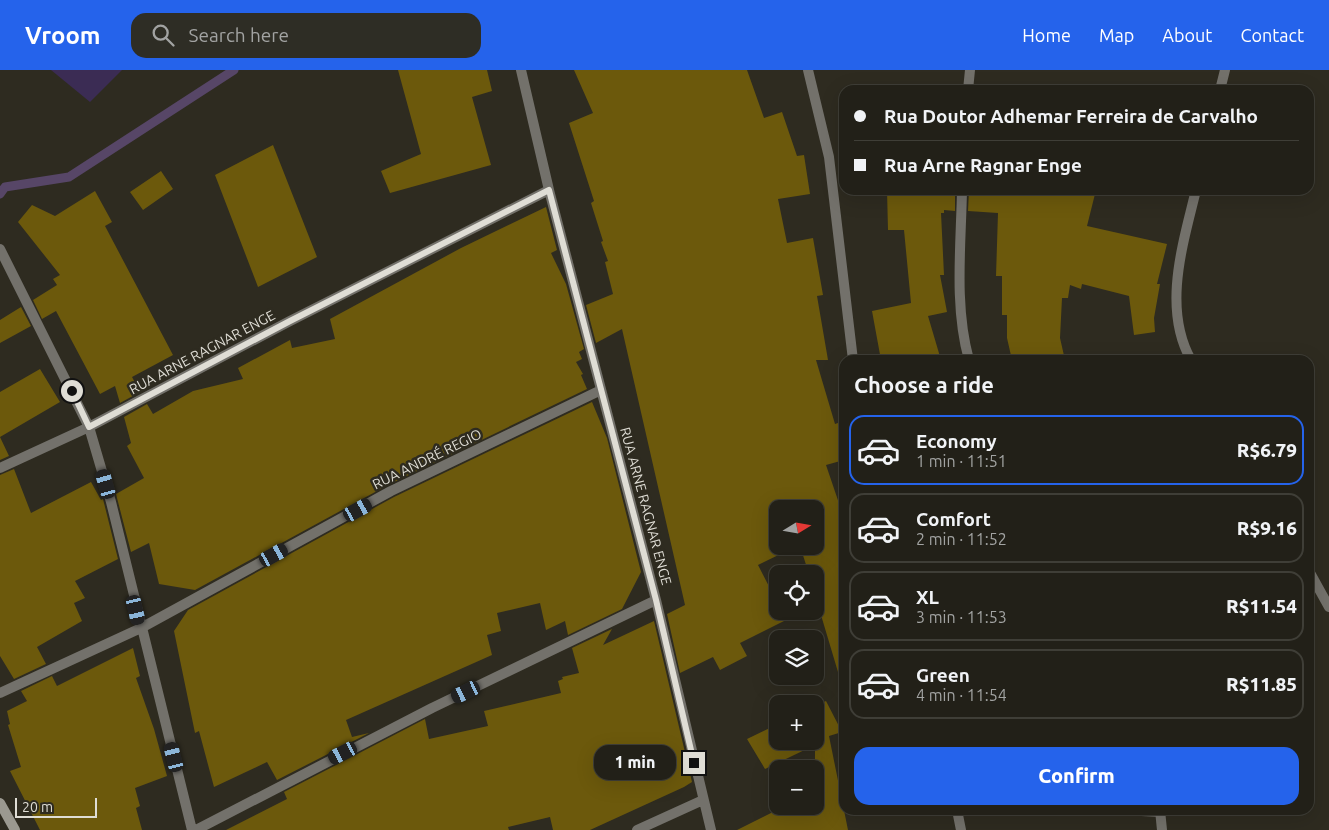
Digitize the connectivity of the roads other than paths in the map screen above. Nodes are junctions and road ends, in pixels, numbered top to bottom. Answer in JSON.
{"nodes":[{"id":1,"x":521,"y":70,"type":"edge"},
{"id":2,"x":808,"y":70,"type":"edge"},
{"id":3,"x":970,"y":70,"type":"edge"},
{"id":4,"x":1225,"y":70,"type":"edge"},
{"id":5,"x":968,"y":85,"type":"edge"},
{"id":6,"x":1221,"y":85,"type":"edge"},
{"id":7,"x":549,"y":190,"type":"junction"},
{"id":8,"x":962,"y":195,"type":"edge"},
{"id":9,"x":1195,"y":195,"type":"edge"},
{"id":10,"x":0,"y":249,"type":"edge"},
{"id":11,"x":853,"y":355,"type":"edge"},
{"id":12,"x":968,"y":355,"type":"edge"},
{"id":13,"x":1188,"y":355,"type":"edge"},
{"id":14,"x":601,"y":390,"type":"junction"},
{"id":15,"x":89,"y":427,"type":"junction"},
{"id":16,"x":0,"y":468,"type":"edge"},
{"id":17,"x":1314,"y":579,"type":"edge"},
{"id":18,"x":656,"y":600,"type":"junction"},
{"id":19,"x":1328,"y":601,"type":"edge"},
{"id":20,"x":141,"y":628,"type":"junction"},
{"id":21,"x":0,"y":693,"type":"edge"},
{"id":22,"x":703,"y":800,"type":"junction"},
{"id":23,"x":0,"y":803,"type":"edge"},
{"id":24,"x":958,"y":815,"type":"edge"},
{"id":25,"x":1160,"y":815,"type":"edge"},
{"id":26,"x":14,"y":830,"type":"edge"},
{"id":27,"x":194,"y":830,"type":"edge"},
{"id":28,"x":637,"y":830,"type":"edge"},
{"id":29,"x":711,"y":830,"type":"edge"},
{"id":30,"x":961,"y":830,"type":"edge"},
{"id":31,"x":1162,"y":830,"type":"edge"}],
"edges":[{"from":1,"to":7,"type":"street","name":"RUA ARNE RAGNAR ENGE"},
{"from":2,"to":11,"type":"street"},
{"from":3,"to":5,"type":"street"},
{"from":4,"to":6,"type":"street"},
{"from":7,"to":14,"type":"street","name":"RUA ARNE RAGNAR ENGE"},
{"from":7,"to":15,"type":"street","name":"RUA ARNE RAGNAR ENGE"},
{"from":8,"to":12,"type":"street"},
{"from":9,"to":13,"type":"street"},
{"from":10,"to":15,"type":"street"},
{"from":14,"to":18,"type":"street","name":"RUA ARNE RAGNAR ENGE"},
{"from":14,"to":20,"type":"street","name":"RUA ANDRÉ REGIO"},
{"from":15,"to":16,"type":"street","name":"RUA ARNE RAGNAR ENGE"},
{"from":15,"to":20,"type":"street"},
{"from":17,"to":19,"type":"street"},
{"from":18,"to":22,"type":"street","name":"RUA ARNE RAGNAR ENGE"},
{"from":18,"to":27,"type":"street"},
{"from":20,"to":21,"type":"street","name":"RUA ANDRÉ REGIO"},
{"from":20,"to":27,"type":"street"},
{"from":22,"to":28,"type":"street"},
{"from":22,"to":29,"type":"street","name":"RUA ARNE RAGNAR ENGE"},
{"from":23,"to":26,"type":"street"},
{"from":24,"to":30,"type":"street"},
{"from":25,"to":31,"type":"street"}]}
